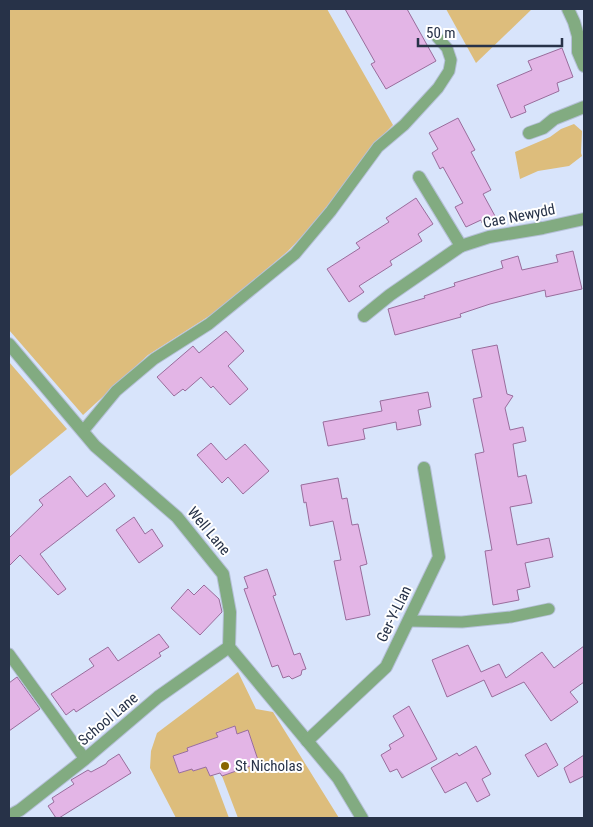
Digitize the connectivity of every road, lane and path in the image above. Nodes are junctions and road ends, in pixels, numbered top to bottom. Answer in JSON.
{"nodes":[{"id":1,"x":568,"y":9,"type":"edge"},
{"id":2,"x":437,"y":37,"type":"dead end"},
{"id":3,"x":584,"y":66,"type":"edge"},
{"id":4,"x":584,"y":107,"type":"edge"},
{"id":5,"x":529,"y":133,"type":"dead end"},
{"id":6,"x":419,"y":177,"type":"dead end"},
{"id":7,"x":584,"y":218,"type":"edge"},
{"id":8,"x":461,"y":246,"type":"junction"},
{"id":9,"x":364,"y":316,"type":"dead end"},
{"id":10,"x":9,"y":344,"type":"edge"},
{"id":11,"x":83,"y":431,"type":"junction"},
{"id":12,"x":424,"y":468,"type":"dead end"},
{"id":13,"x":549,"y":609,"type":"dead end"},
{"id":14,"x":409,"y":622,"type":"junction"},
{"id":15,"x":229,"y":647,"type":"junction"},
{"id":16,"x":9,"y":654,"type":"edge"},
{"id":17,"x":307,"y":741,"type":"junction"},
{"id":18,"x":85,"y":759,"type":"junction"},
{"id":19,"x":25,"y":814,"type":"edge"},
{"id":20,"x":9,"y":816,"type":"edge"},
{"id":21,"x":362,"y":818,"type":"edge"}],
"edges":[{"from":1,"to":3,"type":"street"},
{"from":2,"to":11,"type":"lane"},
{"from":4,"to":5,"type":"street"},
{"from":6,"to":8,"type":"street"},
{"from":7,"to":8,"type":"street","name":"Cae Newydd"},
{"from":8,"to":9,"type":"street","name":"Cae Newydd"},
{"from":10,"to":11,"type":"street","name":"Well Lane"},
{"from":11,"to":15,"type":"street","name":"Well Lane"},
{"from":12,"to":14,"type":"street","name":"Ger-Y-Llan"},
{"from":13,"to":14,"type":"lane"},
{"from":14,"to":17,"type":"street","name":"Ger-Y-Llan"},
{"from":15,"to":17,"type":"street"},
{"from":15,"to":18,"type":"street","name":"School Lane"},
{"from":16,"to":18,"type":"lane"},
{"from":17,"to":21,"type":"street"},
{"from":18,"to":19,"type":"street","name":"School Lane"},
{"from":19,"to":20,"type":"street","name":"School Lane"}]}
